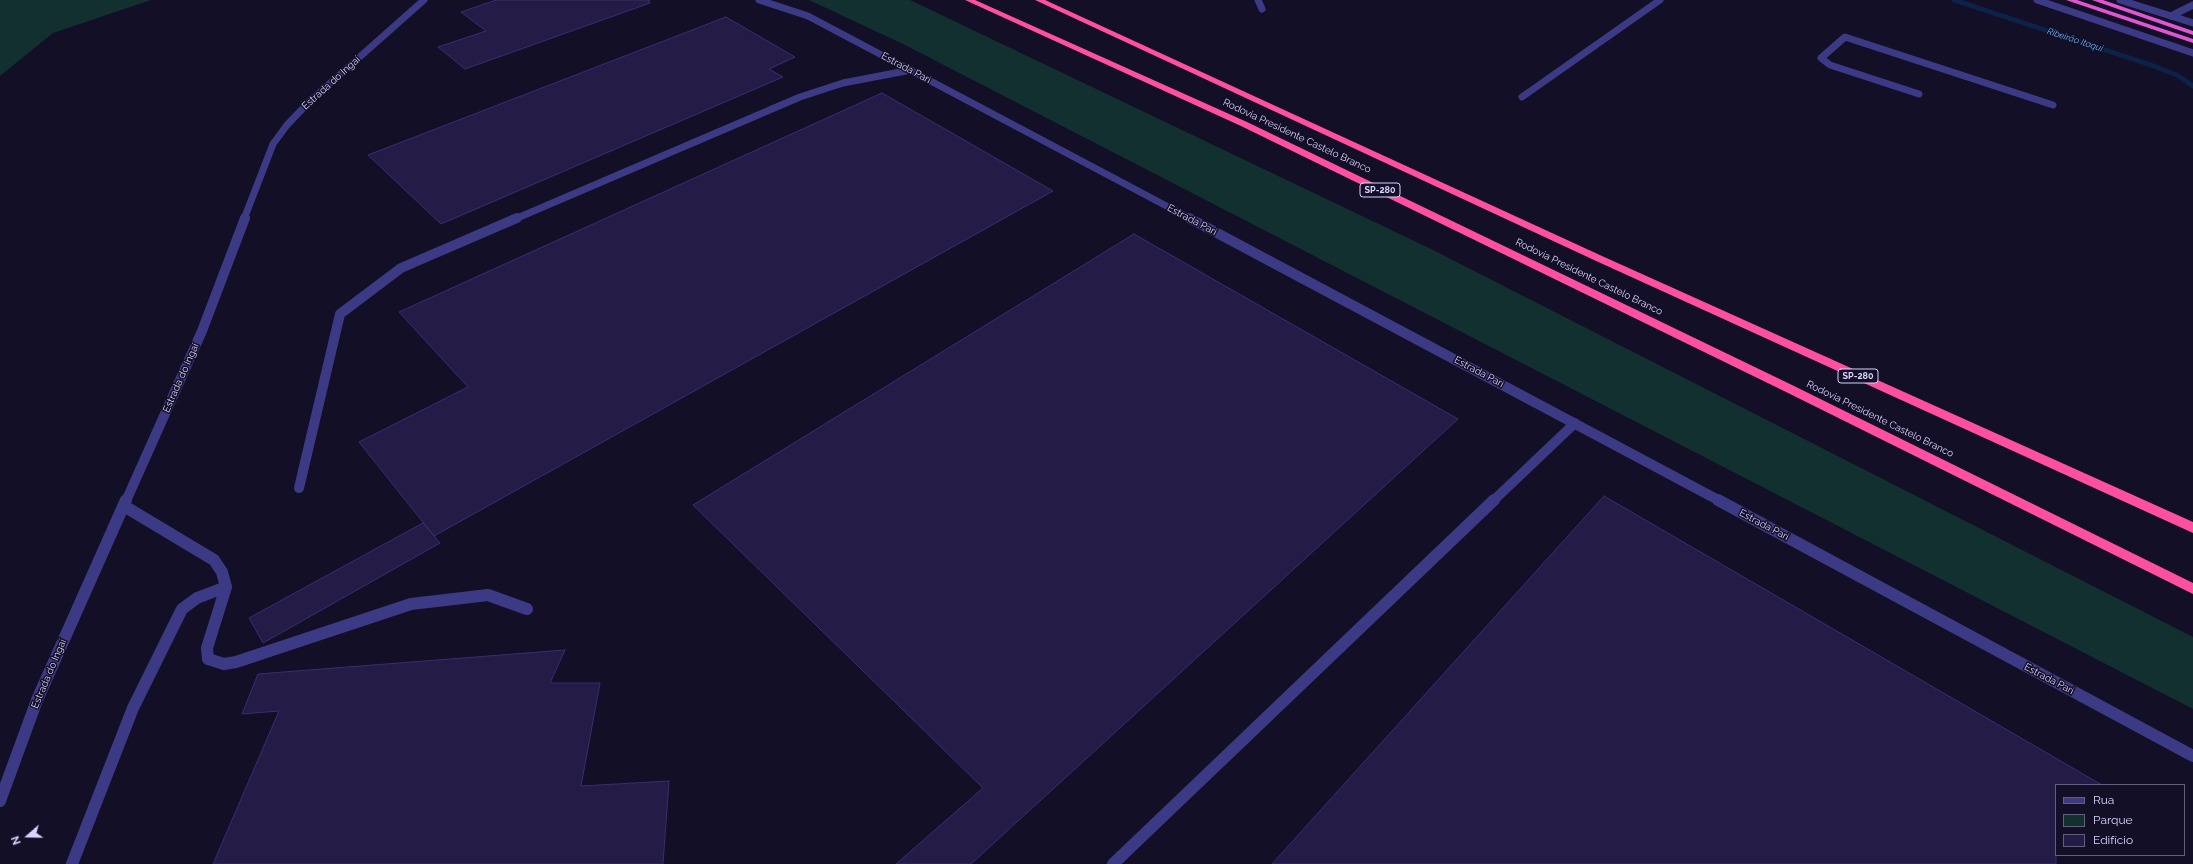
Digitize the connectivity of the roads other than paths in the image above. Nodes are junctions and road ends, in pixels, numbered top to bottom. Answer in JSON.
{"nodes":[{"id":1,"x":424,"y":0,"type":"edge"},
{"id":2,"x":759,"y":0,"type":"edge"},
{"id":3,"x":969,"y":0,"type":"edge"},
{"id":4,"x":1039,"y":0,"type":"edge"},
{"id":5,"x":1258,"y":0,"type":"edge"},
{"id":6,"x":1660,"y":0,"type":"edge"},
{"id":7,"x":2037,"y":0,"type":"edge"},
{"id":8,"x":2070,"y":0,"type":"edge"},
{"id":9,"x":2096,"y":0,"type":"edge"},
{"id":10,"x":2120,"y":0,"type":"edge"},
{"id":11,"x":2193,"y":5,"type":"edge"},
{"id":12,"x":1262,"y":10,"type":"dead end"},
{"id":13,"x":2171,"y":16,"type":"junction"},
{"id":14,"x":2193,"y":22,"type":"edge"},
{"id":15,"x":2193,"y":33,"type":"edge"},
{"id":16,"x":2193,"y":41,"type":"edge"},
{"id":17,"x":2193,"y":53,"type":"edge"},
{"id":18,"x":910,"y":70,"type":"junction"},
{"id":19,"x":1919,"y":94,"type":"dead end"},
{"id":20,"x":1522,"y":97,"type":"dead end"},
{"id":21,"x":2053,"y":105,"type":"dead end"},
{"id":22,"x":1575,"y":423,"type":"junction"},
{"id":23,"x":299,"y":488,"type":"dead end"},
{"id":24,"x":124,"y":506,"type":"junction"},
{"id":25,"x":2193,"y":528,"type":"edge"},
{"id":26,"x":226,"y":587,"type":"junction"},
{"id":27,"x":2193,"y":589,"type":"edge"},
{"id":28,"x":527,"y":608,"type":"dead end"},
{"id":29,"x":2193,"y":756,"type":"edge"},
{"id":30,"x":0,"y":801,"type":"edge"},
{"id":31,"x":72,"y":864,"type":"edge"},
{"id":32,"x":1113,"y":864,"type":"edge"}],
"edges":[{"from":1,"to":24,"type":"street","name":"Estrada do Ingaí"},
{"from":2,"to":18,"type":"street","name":"Estrada Pari"},
{"from":3,"to":27,"type":"highway","name":"Rodovia Presidente Castelo Branco","number":"SP-280"},
{"from":4,"to":25,"type":"highway","name":"Rodovia Presidente Castelo Branco","number":"SP-280"},
{"from":5,"to":12,"type":"street"},
{"from":6,"to":20,"type":"street"},
{"from":7,"to":17,"type":"street"},
{"from":8,"to":16,"type":"highway"},
{"from":9,"to":15,"type":"highway"},
{"from":10,"to":13,"type":"street"},
{"from":11,"to":13,"type":"street"},
{"from":13,"to":14,"type":"street"},
{"from":18,"to":22,"type":"street","name":"Estrada Pari"},
{"from":18,"to":23,"type":"street"},
{"from":19,"to":21,"type":"street"},
{"from":22,"to":29,"type":"street","name":"Estrada Pari"},
{"from":22,"to":32,"type":"street"},
{"from":24,"to":26,"type":"street"},
{"from":24,"to":30,"type":"street","name":"Estrada do Ingaí"},
{"from":26,"to":28,"type":"street"},
{"from":26,"to":31,"type":"street"}]}
